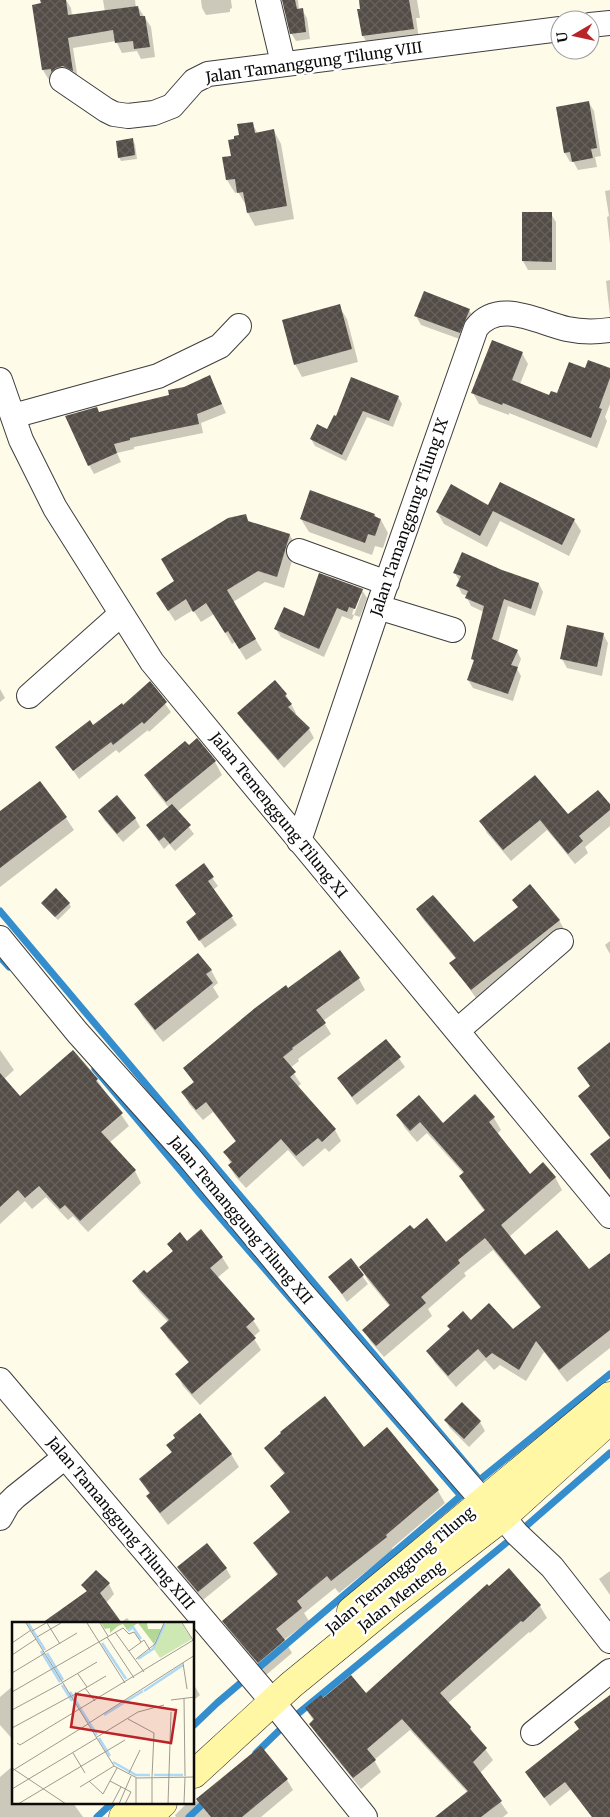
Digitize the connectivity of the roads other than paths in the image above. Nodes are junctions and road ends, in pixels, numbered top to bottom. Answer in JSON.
{"nodes":[{"id":1,"x":268,"y":0,"type":"edge"},
{"id":2,"x":550,"y":30,"type":"edge"},
{"id":3,"x":284,"y":63,"type":"junction"},
{"id":4,"x":62,"y":80,"type":"dead end"},
{"id":5,"x":239,"y":326,"type":"dead end"},
{"id":6,"x":610,"y":330,"type":"edge"},
{"id":7,"x":0,"y":380,"type":"edge"},
{"id":8,"x":13,"y":416,"type":"junction"},
{"id":9,"x":299,"y":551,"type":"dead end"},
{"id":10,"x":387,"y":583,"type":"junction"},
{"id":11,"x":378,"y":607,"type":"junction"},
{"id":12,"x":121,"y":614,"type":"junction"},
{"id":13,"x":453,"y":630,"type":"dead end"},
{"id":14,"x":28,"y":696,"type":"dead end"},
{"id":15,"x":299,"y":841,"type":"junction"},
{"id":16,"x":0,"y":938,"type":"edge"},
{"id":17,"x":561,"y":941,"type":"dead end"},
{"id":18,"x":457,"y":1031,"type":"junction"},
{"id":19,"x":610,"y":1216,"type":"edge"},
{"id":20,"x":0,"y":1380,"type":"edge"},
{"id":21,"x":610,"y":1396,"type":"edge"},
{"id":22,"x":610,"y":1420,"type":"edge"},
{"id":23,"x":64,"y":1457,"type":"junction"},
{"id":24,"x":493,"y":1509,"type":"junction"},
{"id":25,"x":0,"y":1518,"type":"edge"},
{"id":26,"x":610,"y":1641,"type":"edge"},
{"id":27,"x":610,"y":1671,"type":"edge"},
{"id":28,"x":267,"y":1695,"type":"junction"},
{"id":29,"x":533,"y":1733,"type":"dead end"},
{"id":30,"x":195,"y":1747,"type":"edge"},
{"id":31,"x":195,"y":1773,"type":"edge"},
{"id":32,"x":136,"y":1804,"type":"edge"},
{"id":33,"x":161,"y":1804,"type":"edge"},
{"id":34,"x":123,"y":1817,"type":"edge"},
{"id":35,"x":148,"y":1817,"type":"edge"},
{"id":36,"x":365,"y":1817,"type":"edge"}],
"edges":[{"from":1,"to":3,"type":"street"},
{"from":2,"to":3,"type":"street","name":"Jalan Tamanggung Tilung VIII"},
{"from":3,"to":4,"type":"street","name":"Jalan Tamanggung Tilung VIII"},
{"from":5,"to":8,"type":"street"},
{"from":6,"to":10,"type":"street","name":"Jalan Tamanggung Tilung IX"},
{"from":7,"to":8,"type":"street","name":"Jalan Temenggung Tilung XI"},
{"from":8,"to":12,"type":"street","name":"Jalan Temenggung Tilung XI"},
{"from":9,"to":10,"type":"street"},
{"from":10,"to":11,"type":"street","name":"Jalan Tamanggung Tilung IX"},
{"from":11,"to":13,"type":"street"},
{"from":11,"to":15,"type":"street","name":"Jalan Tamanggung Tilung IX"},
{"from":12,"to":14,"type":"street"},
{"from":12,"to":15,"type":"street","name":"Jalan Temenggung Tilung XI"},
{"from":15,"to":18,"type":"street","name":"Jalan Temenggung Tilung XI"},
{"from":16,"to":24,"type":"street","name":"Jalan Temanggung Tilung XII"},
{"from":17,"to":18,"type":"street"},
{"from":18,"to":19,"type":"street","name":"Jalan Temenggung Tilung XI"},
{"from":20,"to":23,"type":"street","name":"Jalan Tamanggung Tilung XIII"},
{"from":21,"to":24,"type":"street","name":"Jalan Temanggung Tilung"},
{"from":22,"to":24,"type":"street"},
{"from":23,"to":25,"type":"street"},
{"from":23,"to":28,"type":"street","name":"Jalan Tamanggung Tilung XIII"},
{"from":24,"to":26,"type":"street","name":"Jalan Temanggung Tilung XII"},
{"from":24,"to":28,"type":"street","name":"Jalan Temanggung Tilung"},
{"from":27,"to":29,"type":"street"},
{"from":28,"to":30,"type":"street","name":"Jalan Temanggung Tilung"},
{"from":28,"to":31,"type":"street"},
{"from":28,"to":36,"type":"street","name":"Jalan Tamanggung Tilung XIII"},
{"from":32,"to":34,"type":"street"},
{"from":33,"to":35,"type":"street"}]}
